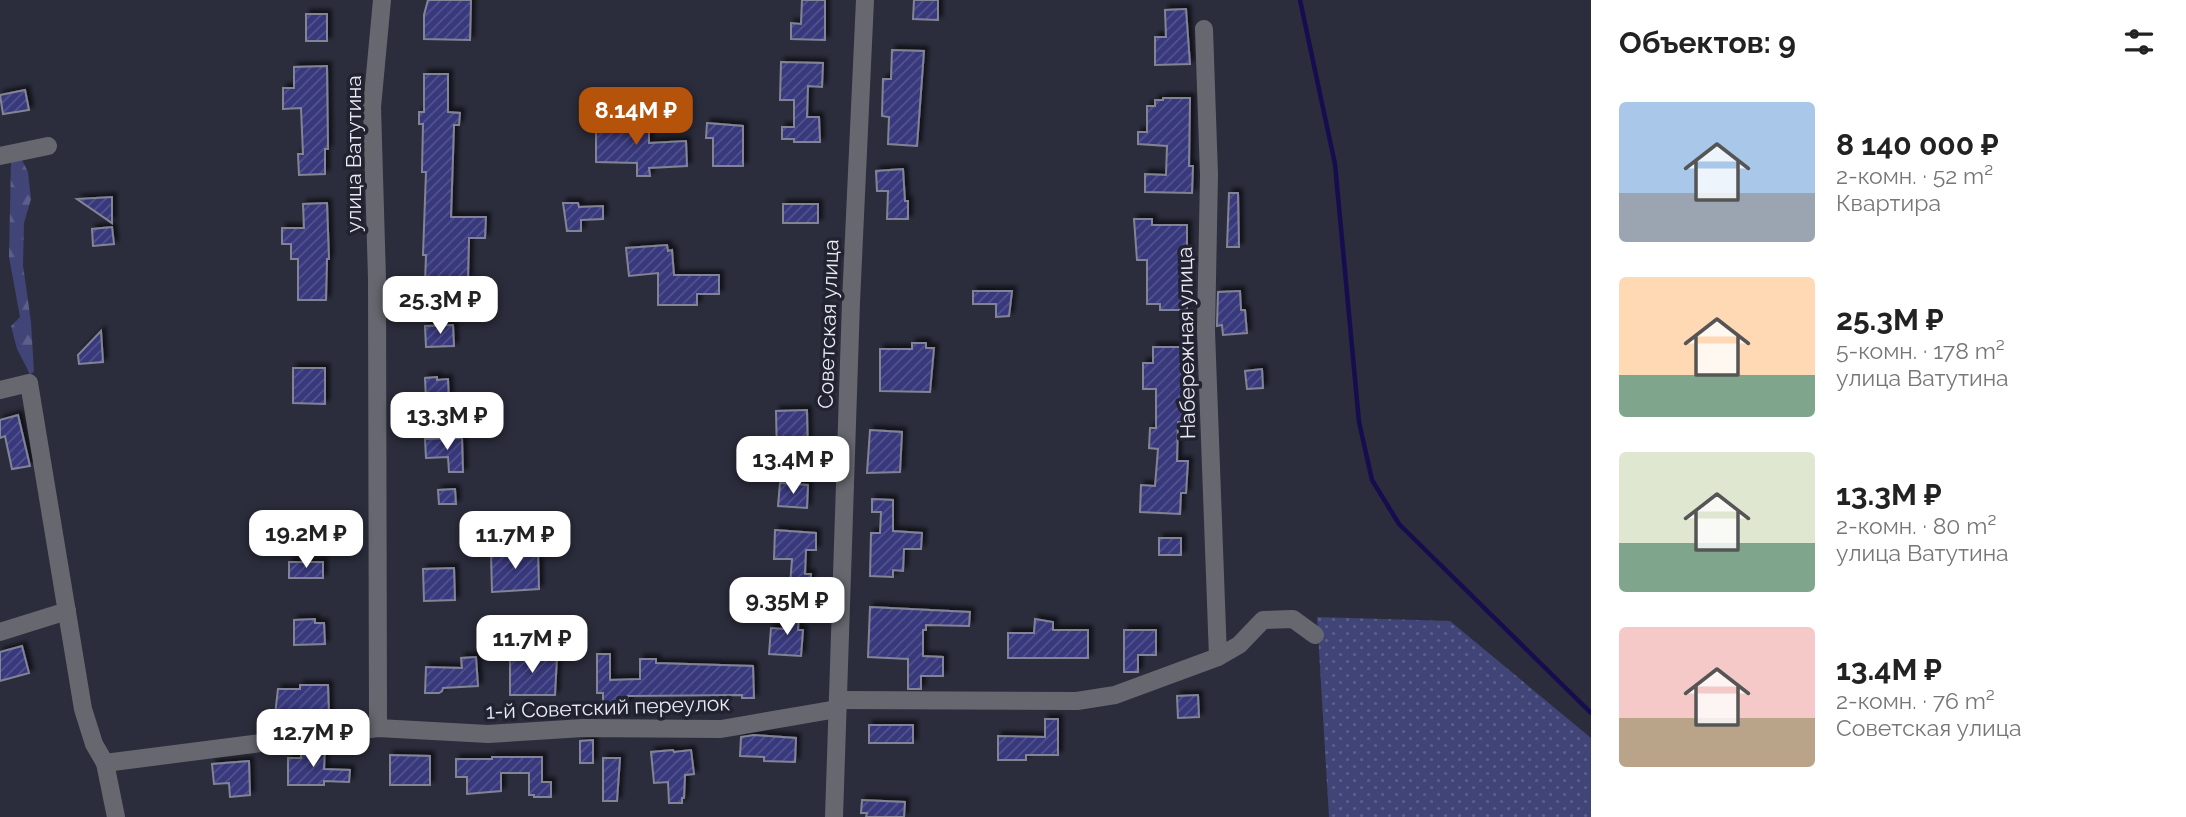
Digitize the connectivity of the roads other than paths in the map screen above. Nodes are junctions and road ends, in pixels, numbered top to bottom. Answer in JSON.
{"nodes":[{"id":1,"x":382,"y":0,"type":"edge"},
{"id":2,"x":865,"y":0,"type":"edge"},
{"id":3,"x":1204,"y":29,"type":"dead end"},
{"id":4,"x":48,"y":146,"type":"dead end"},
{"id":5,"x":0,"y":156,"type":"edge"},
{"id":6,"x":0,"y":390,"type":"edge"},
{"id":7,"x":67,"y":611,"type":"junction"},
{"id":8,"x":0,"y":632,"type":"edge"},
{"id":9,"x":1315,"y":635,"type":"dead end"},
{"id":10,"x":1218,"y":657,"type":"junction"},
{"id":11,"x":837,"y":704,"type":"junction"},
{"id":12,"x":378,"y":728,"type":"junction"},
{"id":13,"x":105,"y":763,"type":"junction"},
{"id":14,"x":116,"y":817,"type":"edge"},
{"id":15,"x":834,"y":817,"type":"edge"}],
"edges":[{"from":1,"to":12,"type":"street","name":"улица Ватутина"},
{"from":2,"to":11,"type":"street","name":"Советская улица"},
{"from":3,"to":10,"type":"street","name":"Набережная улица"},
{"from":4,"to":5,"type":"street"},
{"from":6,"to":7,"type":"street"},
{"from":7,"to":8,"type":"street"},
{"from":7,"to":13,"type":"street"},
{"from":9,"to":10,"type":"street","name":"1-й Советский переулок"},
{"from":10,"to":11,"type":"street","name":"1-й Советский переулок"},
{"from":11,"to":12,"type":"street","name":"1-й Советский переулок"},
{"from":11,"to":15,"type":"street","name":"Советская улица"},
{"from":12,"to":13,"type":"street","name":"1-й Советский переулок"},
{"from":13,"to":14,"type":"street"}]}
